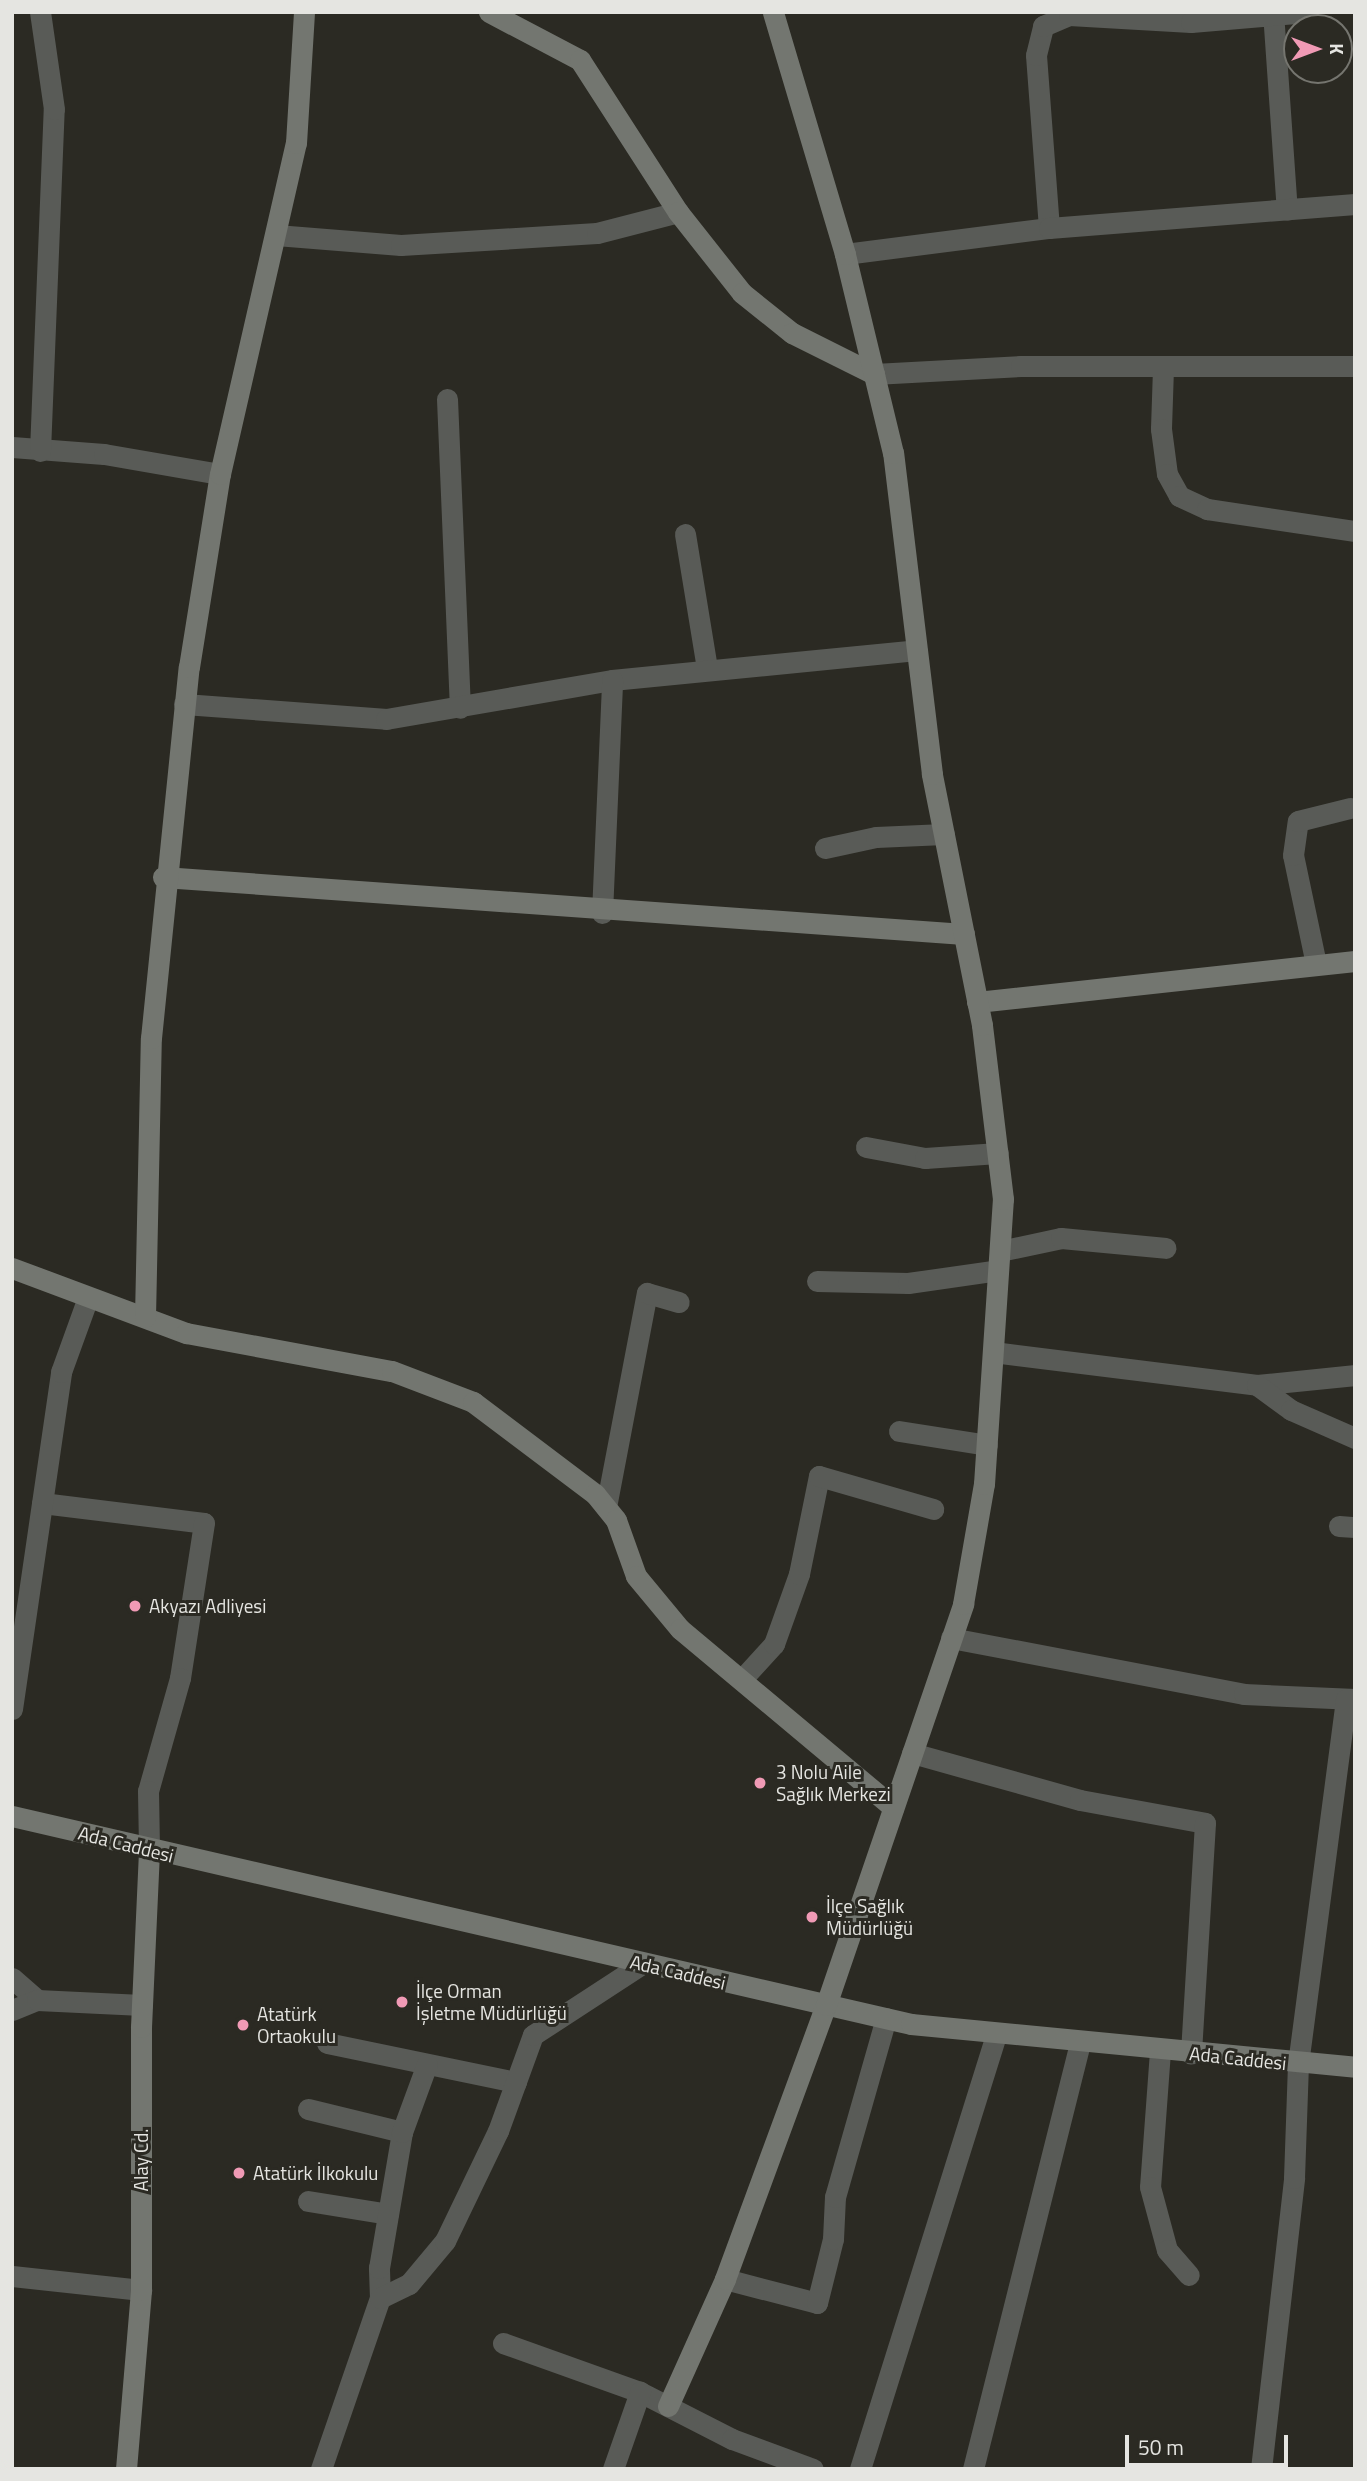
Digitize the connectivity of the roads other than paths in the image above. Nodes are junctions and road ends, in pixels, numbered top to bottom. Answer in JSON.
{"nodes":[{"id":1,"x":40,"y":12,"type":"edge"},
{"id":2,"x":304,"y":12,"type":"edge"},
{"id":3,"x":489,"y":12,"type":"edge"},
{"id":4,"x":773,"y":12,"type":"edge"},
{"id":5,"x":1308,"y":12,"type":"edge"},
{"id":6,"x":1273,"y":15,"type":"edge"},
{"id":7,"x":1355,"y":204,"type":"edge"},
{"id":8,"x":1287,"y":210,"type":"junction"},
{"id":9,"x":678,"y":212,"type":"junction"},
{"id":10,"x":1049,"y":228,"type":"junction"},
{"id":11,"x":276,"y":235,"type":"junction"},
{"id":12,"x":845,"y":254,"type":"junction"},
{"id":13,"x":1355,"y":366,"type":"edge"},
{"id":14,"x":1163,"y":368,"type":"junction"},
{"id":15,"x":874,"y":374,"type":"junction"},
{"id":16,"x":447,"y":399,"type":"dead end"},
{"id":17,"x":12,"y":447,"type":"edge"},
{"id":18,"x":40,"y":451,"type":"junction"},
{"id":19,"x":219,"y":474,"type":"junction"},
{"id":20,"x":1355,"y":531,"type":"edge"},
{"id":21,"x":685,"y":534,"type":"dead end"},
{"id":22,"x":917,"y":650,"type":"junction"},
{"id":23,"x":707,"y":669,"type":"junction"},
{"id":24,"x":612,"y":680,"type":"junction"},
{"id":25,"x":184,"y":704,"type":"junction"},
{"id":26,"x":460,"y":708,"type":"junction"},
{"id":27,"x":1350,"y":808,"type":"dead end"},
{"id":28,"x":944,"y":834,"type":"junction"},
{"id":29,"x":825,"y":848,"type":"dead end"},
{"id":30,"x":163,"y":877,"type":"junction"},
{"id":31,"x":602,"y":913,"type":"junction"},
{"id":32,"x":964,"y":934,"type":"junction"},
{"id":33,"x":1355,"y":961,"type":"edge"},
{"id":34,"x":1316,"y":964,"type":"junction"},
{"id":35,"x":977,"y":1002,"type":"junction"},
{"id":36,"x":866,"y":1147,"type":"dead end"},
{"id":37,"x":998,"y":1153,"type":"junction"},
{"id":38,"x":1166,"y":1248,"type":"dead end"},
{"id":39,"x":999,"y":1261,"type":"junction"},
{"id":40,"x":12,"y":1268,"type":"edge"},
{"id":41,"x":817,"y":1281,"type":"dead end"},
{"id":42,"x":88,"y":1300,"type":"junction"},
{"id":43,"x":679,"y":1302,"type":"dead end"},
{"id":44,"x":145,"y":1317,"type":"junction"},
{"id":45,"x":993,"y":1352,"type":"junction"},
{"id":46,"x":1355,"y":1375,"type":"edge"},
{"id":47,"x":1257,"y":1385,"type":"junction"},
{"id":48,"x":899,"y":1431,"type":"dead end"},
{"id":49,"x":1355,"y":1438,"type":"edge"},
{"id":50,"x":987,"y":1445,"type":"junction"},
{"id":51,"x":42,"y":1503,"type":"junction"},
{"id":52,"x":606,"y":1507,"type":"junction"},
{"id":53,"x":933,"y":1509,"type":"dead end"},
{"id":54,"x":951,"y":1638,"type":"junction"},
{"id":55,"x":743,"y":1678,"type":"junction"},
{"id":56,"x":1350,"y":1699,"type":"edge"},
{"id":57,"x":12,"y":1709,"type":"edge"},
{"id":58,"x":912,"y":1753,"type":"junction"},
{"id":59,"x":894,"y":1807,"type":"junction"},
{"id":60,"x":12,"y":1816,"type":"edge"},
{"id":61,"x":149,"y":1850,"type":"junction"},
{"id":62,"x":642,"y":1964,"type":"junction"},
{"id":63,"x":12,"y":1978,"type":"edge"},
{"id":64,"x":37,"y":2000,"type":"junction"},
{"id":65,"x":142,"y":2005,"type":"junction"},
{"id":66,"x":826,"y":2005,"type":"junction"},
{"id":67,"x":12,"y":2010,"type":"edge"},
{"id":68,"x":886,"y":2018,"type":"junction"},
{"id":69,"x":997,"y":2033,"type":"junction"},
{"id":70,"x":1080,"y":2042,"type":"junction"},
{"id":71,"x":327,"y":2043,"type":"dead end"},
{"id":72,"x":1160,"y":2050,"type":"junction"},
{"id":73,"x":1191,"y":2054,"type":"junction"},
{"id":74,"x":427,"y":2064,"type":"junction"},
{"id":75,"x":1298,"y":2064,"type":"junction"},
{"id":76,"x":1355,"y":2067,"type":"edge"},
{"id":77,"x":516,"y":2082,"type":"junction"},
{"id":78,"x":308,"y":2109,"type":"dead end"},
{"id":79,"x":402,"y":2132,"type":"junction"},
{"id":80,"x":308,"y":2201,"type":"dead end"},
{"id":81,"x":388,"y":2214,"type":"junction"},
{"id":82,"x":1189,"y":2275,"type":"dead end"},
{"id":83,"x":12,"y":2276,"type":"edge"},
{"id":84,"x":725,"y":2278,"type":"junction"},
{"id":85,"x":141,"y":2290,"type":"junction"},
{"id":86,"x":380,"y":2298,"type":"junction"},
{"id":87,"x":503,"y":2343,"type":"dead end"},
{"id":88,"x":640,"y":2392,"type":"junction"},
{"id":89,"x":668,"y":2406,"type":"junction"},
{"id":90,"x":126,"y":2469,"type":"edge"},
{"id":91,"x":321,"y":2469,"type":"edge"},
{"id":92,"x":613,"y":2469,"type":"edge"},
{"id":93,"x":813,"y":2469,"type":"edge"},
{"id":94,"x":860,"y":2469,"type":"edge"},
{"id":95,"x":973,"y":2469,"type":"edge"},
{"id":96,"x":1261,"y":2469,"type":"edge"}],
"edges":[{"from":1,"to":18,"type":"street"},
{"from":2,"to":11,"type":"street"},
{"from":3,"to":9,"type":"street"},
{"from":4,"to":12,"type":"street"},
{"from":5,"to":6,"type":"street"},
{"from":6,"to":8,"type":"street"},
{"from":6,"to":10,"type":"street"},
{"from":7,"to":8,"type":"street"},
{"from":8,"to":10,"type":"street"},
{"from":9,"to":11,"type":"street"},
{"from":9,"to":15,"type":"street"},
{"from":10,"to":12,"type":"street"},
{"from":11,"to":19,"type":"street"},
{"from":12,"to":15,"type":"street"},
{"from":13,"to":14,"type":"street"},
{"from":14,"to":15,"type":"street"},
{"from":14,"to":20,"type":"street"},
{"from":15,"to":22,"type":"street"},
{"from":16,"to":26,"type":"street"},
{"from":17,"to":18,"type":"street"},
{"from":18,"to":19,"type":"street"},
{"from":19,"to":25,"type":"street"},
{"from":21,"to":23,"type":"street"},
{"from":22,"to":23,"type":"street"},
{"from":22,"to":28,"type":"street"},
{"from":23,"to":24,"type":"street"},
{"from":24,"to":26,"type":"street"},
{"from":24,"to":31,"type":"street"},
{"from":25,"to":26,"type":"street"},
{"from":25,"to":30,"type":"street"},
{"from":27,"to":34,"type":"street"},
{"from":28,"to":29,"type":"street"},
{"from":28,"to":32,"type":"street"},
{"from":30,"to":31,"type":"street"},
{"from":30,"to":44,"type":"street"},
{"from":31,"to":32,"type":"street"},
{"from":32,"to":35,"type":"street"},
{"from":33,"to":34,"type":"street"},
{"from":34,"to":35,"type":"street"},
{"from":35,"to":37,"type":"street"},
{"from":36,"to":37,"type":"street"},
{"from":37,"to":39,"type":"street"},
{"from":38,"to":39,"type":"street"},
{"from":39,"to":41,"type":"street"},
{"from":39,"to":45,"type":"street"},
{"from":40,"to":42,"type":"street"},
{"from":42,"to":44,"type":"street"},
{"from":42,"to":51,"type":"street"},
{"from":43,"to":52,"type":"street"},
{"from":44,"to":52,"type":"street"},
{"from":45,"to":47,"type":"street"},
{"from":45,"to":50,"type":"street"},
{"from":46,"to":47,"type":"street"},
{"from":47,"to":49,"type":"street"},
{"from":48,"to":50,"type":"street"},
{"from":50,"to":54,"type":"street"},
{"from":51,"to":57,"type":"street"},
{"from":51,"to":61,"type":"street"},
{"from":52,"to":55,"type":"street"},
{"from":53,"to":55,"type":"street"},
{"from":54,"to":56,"type":"street"},
{"from":54,"to":58,"type":"street"},
{"from":55,"to":59,"type":"street"},
{"from":56,"to":75,"type":"street"},
{"from":58,"to":59,"type":"street"},
{"from":58,"to":73,"type":"street"},
{"from":59,"to":66,"type":"street"},
{"from":60,"to":61,"type":"street","name":"Ada Caddesi"},
{"from":61,"to":62,"type":"street","name":"Ada Caddesi"},
{"from":61,"to":65,"type":"street","name":"Alay Cd."},
{"from":62,"to":66,"type":"street","name":"Ada Caddesi"},
{"from":62,"to":77,"type":"street"},
{"from":63,"to":64,"type":"street"},
{"from":64,"to":65,"type":"street"},
{"from":64,"to":67,"type":"street"},
{"from":65,"to":85,"type":"street","name":"Alay Cd."},
{"from":66,"to":68,"type":"street","name":"Ada Caddesi"},
{"from":66,"to":84,"type":"street"},
{"from":68,"to":69,"type":"street","name":"Ada Caddesi"},
{"from":68,"to":84,"type":"street"},
{"from":69,"to":70,"type":"street","name":"Ada Caddesi"},
{"from":69,"to":94,"type":"street"},
{"from":70,"to":72,"type":"street","name":"Ada Caddesi"},
{"from":70,"to":95,"type":"street"},
{"from":71,"to":74,"type":"street"},
{"from":72,"to":73,"type":"street","name":"Ada Caddesi"},
{"from":72,"to":82,"type":"street"},
{"from":73,"to":75,"type":"street","name":"Ada Caddesi"},
{"from":74,"to":77,"type":"street"},
{"from":74,"to":79,"type":"street"},
{"from":75,"to":76,"type":"street","name":"Ada Caddesi"},
{"from":75,"to":96,"type":"street"},
{"from":77,"to":86,"type":"street"},
{"from":78,"to":79,"type":"street"},
{"from":79,"to":81,"type":"street"},
{"from":80,"to":81,"type":"street"},
{"from":81,"to":86,"type":"street"},
{"from":83,"to":85,"type":"street"},
{"from":84,"to":89,"type":"street"},
{"from":85,"to":90,"type":"street","name":"Alay Cd."},
{"from":86,"to":91,"type":"street"},
{"from":87,"to":88,"type":"street"},
{"from":88,"to":89,"type":"street"},
{"from":88,"to":92,"type":"street"},
{"from":89,"to":93,"type":"street"}]}
